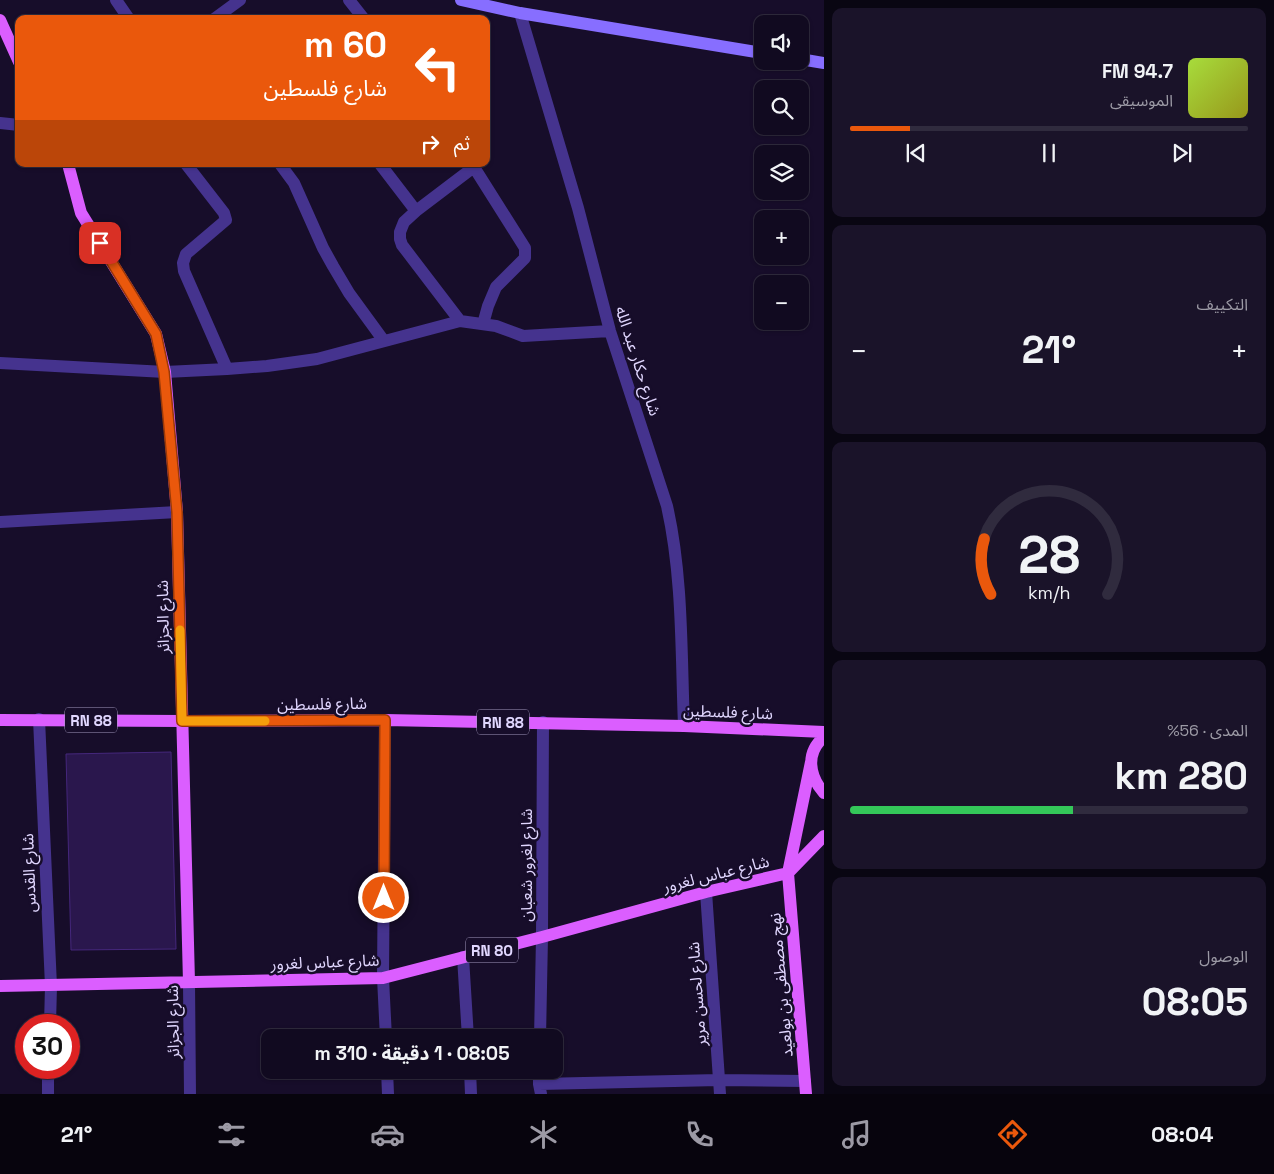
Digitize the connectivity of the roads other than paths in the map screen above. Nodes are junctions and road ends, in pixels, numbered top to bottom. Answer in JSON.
{"nodes":[{"id":1,"x":116,"y":0,"type":"edge"},
{"id":2,"x":240,"y":0,"type":"edge"},
{"id":3,"x":350,"y":0,"type":"edge"},
{"id":4,"x":461,"y":0,"type":"edge"},
{"id":5,"x":520,"y":12,"type":"junction"},
{"id":6,"x":126,"y":15,"type":"edge"},
{"id":7,"x":219,"y":15,"type":"edge"},
{"id":8,"x":358,"y":15,"type":"edge"},
{"id":9,"x":0,"y":20,"type":"edge"},
{"id":10,"x":754,"y":52,"type":"edge"},
{"id":11,"x":15,"y":53,"type":"edge"},
{"id":12,"x":809,"y":60,"type":"edge"},
{"id":13,"x":824,"y":63,"type":"edge"},
{"id":14,"x":0,"y":123,"type":"edge"},
{"id":15,"x":15,"y":125,"type":"edge"},
{"id":16,"x":69,"y":167,"type":"edge"},
{"id":17,"x":188,"y":167,"type":"edge"},
{"id":18,"x":282,"y":167,"type":"edge"},
{"id":19,"x":382,"y":167,"type":"edge"},
{"id":20,"x":471,"y":167,"type":"edge"},
{"id":21,"x":474,"y":167,"type":"edge"},
{"id":22,"x":416,"y":211,"type":"junction"},
{"id":23,"x":460,"y":321,"type":"junction"},
{"id":24,"x":483,"y":324,"type":"junction"},
{"id":25,"x":610,"y":331,"type":"junction"},
{"id":26,"x":384,"y":341,"type":"junction"},
{"id":27,"x":0,"y":363,"type":"edge"},
{"id":28,"x":227,"y":369,"type":"junction"},
{"id":29,"x":164,"y":372,"type":"junction"},
{"id":30,"x":177,"y":512,"type":"junction"},
{"id":31,"x":0,"y":522,"type":"edge"},
{"id":32,"x":39,"y":719,"type":"junction"},
{"id":33,"x":0,"y":720,"type":"edge"},
{"id":34,"x":385,"y":720,"type":"junction"},
{"id":35,"x":182,"y":721,"type":"junction"},
{"id":36,"x":543,"y":722,"type":"junction"},
{"id":37,"x":684,"y":726,"type":"junction"},
{"id":38,"x":824,"y":732,"type":"edge"},
{"id":39,"x":824,"y":736,"type":"edge"},
{"id":40,"x":811,"y":762,"type":"junction"},
{"id":41,"x":824,"y":793,"type":"edge"},
{"id":42,"x":824,"y":836,"type":"edge"},
{"id":43,"x":788,"y":873,"type":"junction"},
{"id":44,"x":706,"y":892,"type":"junction"},
{"id":45,"x":542,"y":937,"type":"junction"},
{"id":46,"x":463,"y":958,"type":"junction"},
{"id":47,"x":383,"y":978,"type":"junction"},
{"id":48,"x":189,"y":982,"type":"junction"},
{"id":49,"x":0,"y":986,"type":"edge"},
{"id":50,"x":50,"y":986,"type":"junction"},
{"id":51,"x":50,"y":1014,"type":"edge"},
{"id":52,"x":386,"y":1029,"type":"edge"},
{"id":53,"x":467,"y":1029,"type":"edge"},
{"id":54,"x":540,"y":1029,"type":"edge"},
{"id":55,"x":48,"y":1079,"type":"edge"},
{"id":56,"x":387,"y":1079,"type":"edge"},
{"id":57,"x":470,"y":1079,"type":"edge"},
{"id":58,"x":719,"y":1080,"type":"junction"},
{"id":59,"x":805,"y":1088,"type":"edge"},
{"id":60,"x":540,"y":1089,"type":"edge"},
{"id":61,"x":48,"y":1094,"type":"edge"},
{"id":62,"x":190,"y":1094,"type":"edge"},
{"id":63,"x":388,"y":1094,"type":"edge"},
{"id":64,"x":471,"y":1094,"type":"edge"},
{"id":65,"x":720,"y":1094,"type":"edge"}],
"edges":[{"from":1,"to":6,"type":"street"},
{"from":2,"to":7,"type":"street"},
{"from":3,"to":8,"type":"street"},
{"from":4,"to":5,"type":"main road"},
{"from":5,"to":10,"type":"main road"},
{"from":5,"to":25,"type":"street","name":"شارع حكار عبد الله"},
{"from":9,"to":11,"type":"main road"},
{"from":12,"to":13,"type":"main road"},
{"from":14,"to":15,"type":"street"},
{"from":16,"to":29,"type":"main road","name":"شارع الجزائر"},
{"from":17,"to":28,"type":"street"},
{"from":18,"to":26,"type":"street"},
{"from":19,"to":22,"type":"street"},
{"from":20,"to":22,"type":"street"},
{"from":21,"to":24,"type":"street"},
{"from":22,"to":23,"type":"street"},
{"from":23,"to":24,"type":"street"},
{"from":23,"to":26,"type":"street"},
{"from":24,"to":25,"type":"street"},
{"from":25,"to":37,"type":"street","name":"شارع حكار عبد الله"},
{"from":26,"to":28,"type":"street"},
{"from":27,"to":29,"type":"street"},
{"from":28,"to":29,"type":"street"},
{"from":29,"to":30,"type":"main road","name":"شارع الجزائر"},
{"from":30,"to":31,"type":"street"},
{"from":30,"to":35,"type":"main road","name":"شارع الجزائر"},
{"from":32,"to":33,"type":"main road","name":"شارع فلسطين","number":"RN 88"},
{"from":32,"to":35,"type":"main road","name":"شارع فلسطين","number":"RN 88"},
{"from":32,"to":50,"type":"street","name":"شارع القدس"},
{"from":34,"to":35,"type":"main road","name":"شارع فلسطين","number":"RN 88"},
{"from":34,"to":36,"type":"main road","name":"شارع فلسطين","number":"RN 88"},
{"from":34,"to":47,"type":"street"},
{"from":35,"to":48,"type":"main road","name":"شارع الجزائر"},
{"from":36,"to":37,"type":"main road","name":"شارع فلسطين","number":"RN 88"},
{"from":36,"to":45,"type":"street","name":"شارع لغرور شعبان"},
{"from":37,"to":38,"type":"main road","name":"شارع فلسطين","number":"RN 88"},
{"from":39,"to":40,"type":"main road","name":"نهج مصطفى بن بولعيد"},
{"from":40,"to":41,"type":"main road"},
{"from":40,"to":43,"type":"main road","name":"نهج مصطفى بن بولعيد"},
{"from":42,"to":43,"type":"main road"},
{"from":43,"to":44,"type":"main road","name":"شارع عباس لغرور","number":"RN 80"},
{"from":43,"to":59,"type":"main road","name":"نهج مصطفى بن بولعيد"},
{"from":44,"to":45,"type":"main road","name":"شارع عباس لغرور","number":"RN 80"},
{"from":44,"to":58,"type":"street","name":"شارع لحسن مرير"},
{"from":45,"to":46,"type":"main road","name":"شارع عباس لغرور","number":"RN 80"},
{"from":45,"to":54,"type":"street","name":"شارع لغرور شعبان"},
{"from":46,"to":47,"type":"main road","name":"شارع عباس لغرور","number":"RN 80"},
{"from":46,"to":53,"type":"street"},
{"from":47,"to":48,"type":"main road","name":"شارع عباس لغرور","number":"RN 80"},
{"from":47,"to":52,"type":"street"},
{"from":48,"to":50,"type":"main road","name":"شارع عباس لغرور"},
{"from":48,"to":62,"type":"street","name":"شارع الجزائر"},
{"from":49,"to":50,"type":"main road","name":"شارع عباس لغرور"},
{"from":50,"to":51,"type":"street","name":"شارع القدس"},
{"from":55,"to":61,"type":"street"},
{"from":56,"to":63,"type":"street"},
{"from":57,"to":64,"type":"street"},
{"from":58,"to":59,"type":"street"},
{"from":58,"to":60,"type":"street"},
{"from":58,"to":65,"type":"street","name":"شارع لحسن مرير"}]}
